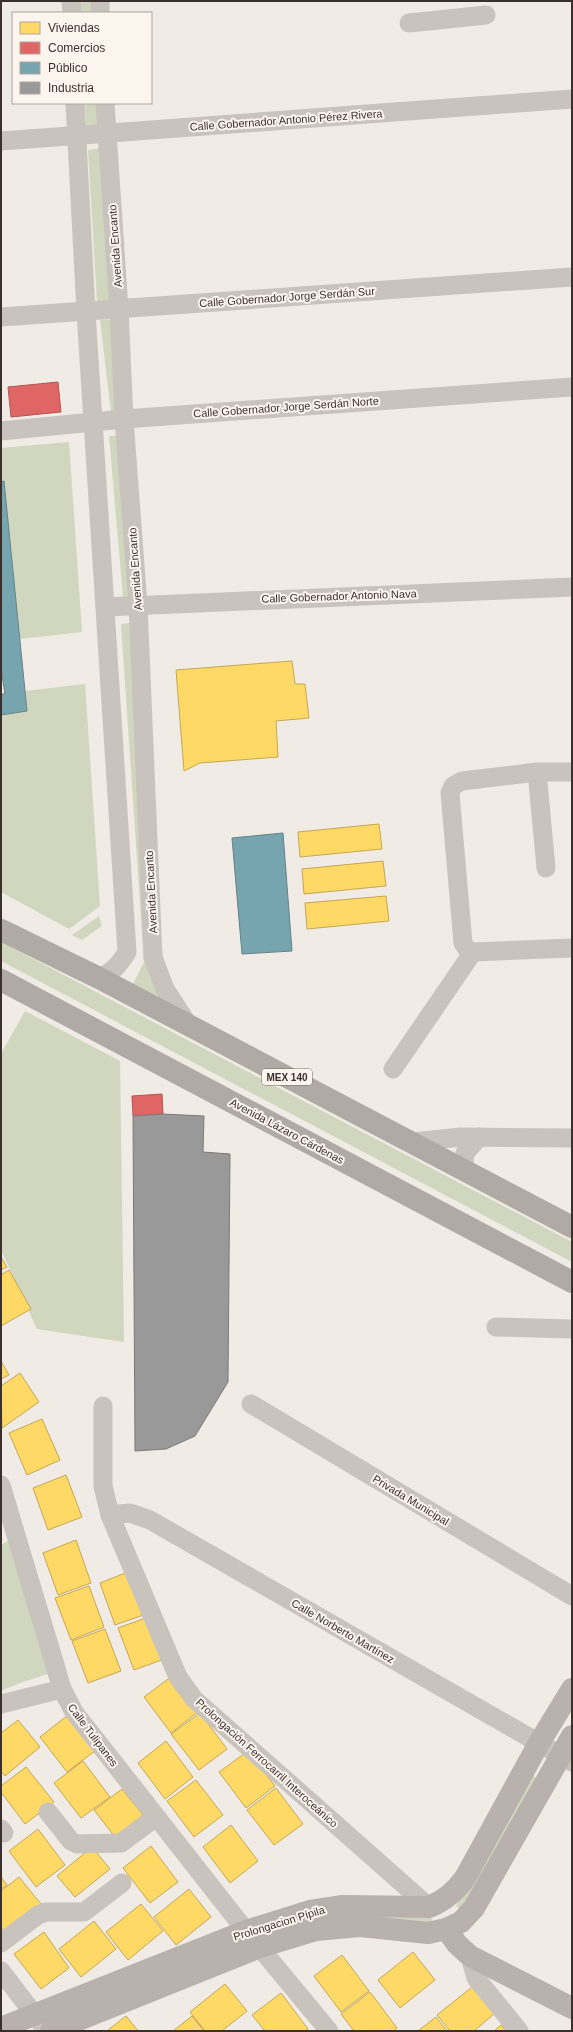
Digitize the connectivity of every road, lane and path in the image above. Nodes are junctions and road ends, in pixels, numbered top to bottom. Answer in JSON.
{"nodes":[{"id":1,"x":71,"y":1,"type":"edge"},
{"id":2,"x":100,"y":1,"type":"edge"},
{"id":3,"x":475,"y":11,"type":"edge"},
{"id":4,"x":72,"y":12,"type":"edge"},
{"id":5,"x":100,"y":12,"type":"edge"},
{"id":6,"x":409,"y":23,"type":"dead end"},
{"id":7,"x":572,"y":99,"type":"edge"},
{"id":8,"x":75,"y":104,"type":"edge"},
{"id":9,"x":105,"y":104,"type":"edge"},
{"id":10,"x":106,"y":133,"type":"junction"},
{"id":11,"x":76,"y":135,"type":"junction"},
{"id":12,"x":1,"y":141,"type":"edge"},
{"id":13,"x":572,"y":277,"type":"edge"},
{"id":14,"x":119,"y":310,"type":"junction"},
{"id":15,"x":86,"y":312,"type":"junction"},
{"id":16,"x":1,"y":317,"type":"edge"},
{"id":17,"x":572,"y":387,"type":"edge"},
{"id":18,"x":124,"y":419,"type":"junction"},
{"id":19,"x":92,"y":423,"type":"junction"},
{"id":20,"x":1,"y":431,"type":"edge"},
{"id":21,"x":572,"y":587,"type":"edge"},
{"id":22,"x":138,"y":605,"type":"junction"},
{"id":23,"x":106,"y":607,"type":"junction"},
{"id":24,"x":537,"y":772,"type":"junction"},
{"id":25,"x":572,"y":772,"type":"edge"},
{"id":26,"x":546,"y":868,"type":"dead end"},
{"id":27,"x":1,"y":930,"type":"edge"},
{"id":28,"x":572,"y":948,"type":"edge"},
{"id":29,"x":473,"y":952,"type":"junction"},
{"id":30,"x":99,"y":978,"type":"junction"},
{"id":31,"x":1,"y":980,"type":"edge"},
{"id":32,"x":189,"y":1026,"type":"junction"},
{"id":33,"x":393,"y":1069,"type":"dead end"},
{"id":34,"x":479,"y":1136,"type":"junction"},
{"id":35,"x":572,"y":1138,"type":"edge"},
{"id":36,"x":412,"y":1142,"type":"junction"},
{"id":37,"x":464,"y":1169,"type":"junction"},
{"id":38,"x":572,"y":1227,"type":"edge"},
{"id":39,"x":572,"y":1282,"type":"edge"},
{"id":40,"x":496,"y":1327,"type":"dead end"},
{"id":41,"x":572,"y":1329,"type":"edge"},
{"id":42,"x":251,"y":1404,"type":"dead end"},
{"id":43,"x":103,"y":1406,"type":"dead end"},
{"id":44,"x":1,"y":1485,"type":"edge"},
{"id":45,"x":110,"y":1515,"type":"junction"},
{"id":46,"x":572,"y":1596,"type":"edge"},
{"id":47,"x":62,"y":1689,"type":"junction"},
{"id":48,"x":572,"y":1689,"type":"edge"},
{"id":49,"x":1,"y":1704,"type":"edge"},
{"id":50,"x":572,"y":1736,"type":"edge"},
{"id":51,"x":540,"y":1744,"type":"junction"},
{"id":52,"x":566,"y":1759,"type":"edge"},
{"id":53,"x":48,"y":1812,"type":"dead end"},
{"id":54,"x":156,"y":1817,"type":"junction"},
{"id":55,"x":122,"y":1883,"type":"dead end"},
{"id":56,"x":429,"y":1907,"type":"junction"},
{"id":57,"x":446,"y":1929,"type":"junction"},
{"id":58,"x":253,"y":1939,"type":"junction"},
{"id":59,"x":1,"y":1943,"type":"edge"},
{"id":60,"x":470,"y":1956,"type":"junction"},
{"id":61,"x":1,"y":1971,"type":"edge"},
{"id":62,"x":572,"y":2008,"type":"edge"},
{"id":63,"x":41,"y":2023,"type":"edge"},
{"id":64,"x":1,"y":2028,"type":"edge"},
{"id":65,"x":51,"y":2031,"type":"edge"},
{"id":66,"x":329,"y":2031,"type":"edge"},
{"id":67,"x":519,"y":2031,"type":"edge"}],
"edges":[{"from":1,"to":4,"type":"street"},
{"from":2,"to":5,"type":"street"},
{"from":3,"to":6,"type":"street"},
{"from":7,"to":10,"type":"street","name":"Calle Gobernador Antonio Pérez Rivera"},
{"from":8,"to":11,"type":"street"},
{"from":9,"to":10,"type":"street","name":"Avenida Encanto"},
{"from":10,"to":11,"type":"street","name":"Calle Gobernador Antonio Pérez Rivera"},
{"from":10,"to":14,"type":"street","name":"Avenida Encanto"},
{"from":11,"to":12,"type":"street","name":"Calle Gobernador Antonio Pérez Rivera"},
{"from":11,"to":15,"type":"street"},
{"from":13,"to":14,"type":"street","name":"Calle Gobernador Jorge Serdán Sur"},
{"from":14,"to":15,"type":"street","name":"Calle Gobernador Jorge Serdán Sur"},
{"from":14,"to":18,"type":"street","name":"Avenida Encanto"},
{"from":15,"to":16,"type":"street","name":"Calle Gobernador Jorge Serdán Sur"},
{"from":15,"to":19,"type":"street"},
{"from":17,"to":18,"type":"street","name":"Calle Gobernador Jorge Serdán Norte"},
{"from":18,"to":19,"type":"street","name":"Calle Gobernador Jorge Serdán Norte"},
{"from":18,"to":22,"type":"street","name":"Avenida Encanto"},
{"from":19,"to":20,"type":"street","name":"Calle Gobernador Jorge Serdán Norte"},
{"from":19,"to":23,"type":"street"},
{"from":21,"to":22,"type":"street","name":"Calle Gobernador Antonio Nava"},
{"from":22,"to":23,"type":"street","name":"Calle Gobernador Antonio Nava"},
{"from":22,"to":32,"type":"street","name":"Avenida Encanto"},
{"from":23,"to":30,"type":"street"},
{"from":24,"to":25,"type":"street"},
{"from":24,"to":26,"type":"street"},
{"from":24,"to":29,"type":"street"},
{"from":27,"to":30,"type":"highway","number":"MEX 140"},
{"from":28,"to":29,"type":"street"},
{"from":29,"to":33,"type":"street"},
{"from":30,"to":32,"type":"highway","number":"MEX 140"},
{"from":31,"to":39,"type":"highway","name":"Avenida Lázaro Cárdenas"},
{"from":32,"to":36,"type":"highway","number":"MEX 140"},
{"from":34,"to":35,"type":"street"},
{"from":34,"to":36,"type":"street"},
{"from":34,"to":37,"type":"street"},
{"from":36,"to":37,"type":"highway","number":"MEX 140"},
{"from":37,"to":38,"type":"highway","number":"MEX 140"},
{"from":40,"to":41,"type":"street"},
{"from":42,"to":46,"type":"street","name":"Privada Municipal"},
{"from":43,"to":45,"type":"street","name":"Prolongación Ferrocarril Interoceánico"},
{"from":44,"to":47,"type":"street","name":"Calle Tulipanes"},
{"from":45,"to":51,"type":"street","name":"Calle Norberto Martínez"},
{"from":45,"to":56,"type":"street","name":"Prolongación Ferrocarril Interoceánico"},
{"from":47,"to":49,"type":"street"},
{"from":47,"to":54,"type":"street","name":"Calle Tulipanes"},
{"from":48,"to":51,"type":"main road","name":"Prolongacion Pípila"},
{"from":50,"to":52,"type":"main road","name":"Prolongacion Pípila"},
{"from":51,"to":52,"type":"street","name":"Calle Norberto Martínez"},
{"from":51,"to":56,"type":"main road","name":"Prolongacion Pípila"},
{"from":52,"to":57,"type":"main road","name":"Prolongacion Pípila"},
{"from":53,"to":54,"type":"street"},
{"from":54,"to":58,"type":"street","name":"Calle Tulipanes"},
{"from":55,"to":59,"type":"street"},
{"from":56,"to":58,"type":"main road","name":"Prolongacion Pípila"},
{"from":57,"to":58,"type":"main road","name":"Prolongacion Pípila"},
{"from":57,"to":60,"type":"main road"},
{"from":58,"to":63,"type":"main road","name":"Prolongacion Pípila"},
{"from":58,"to":65,"type":"main road","name":"Prolongacion Pípila"},
{"from":58,"to":66,"type":"street","name":"Calle Tulipanes"},
{"from":60,"to":62,"type":"main road"},
{"from":60,"to":67,"type":"street"},
{"from":61,"to":63,"type":"street"},
{"from":63,"to":64,"type":"main road","name":"Prolongacion Pípila"}]}
